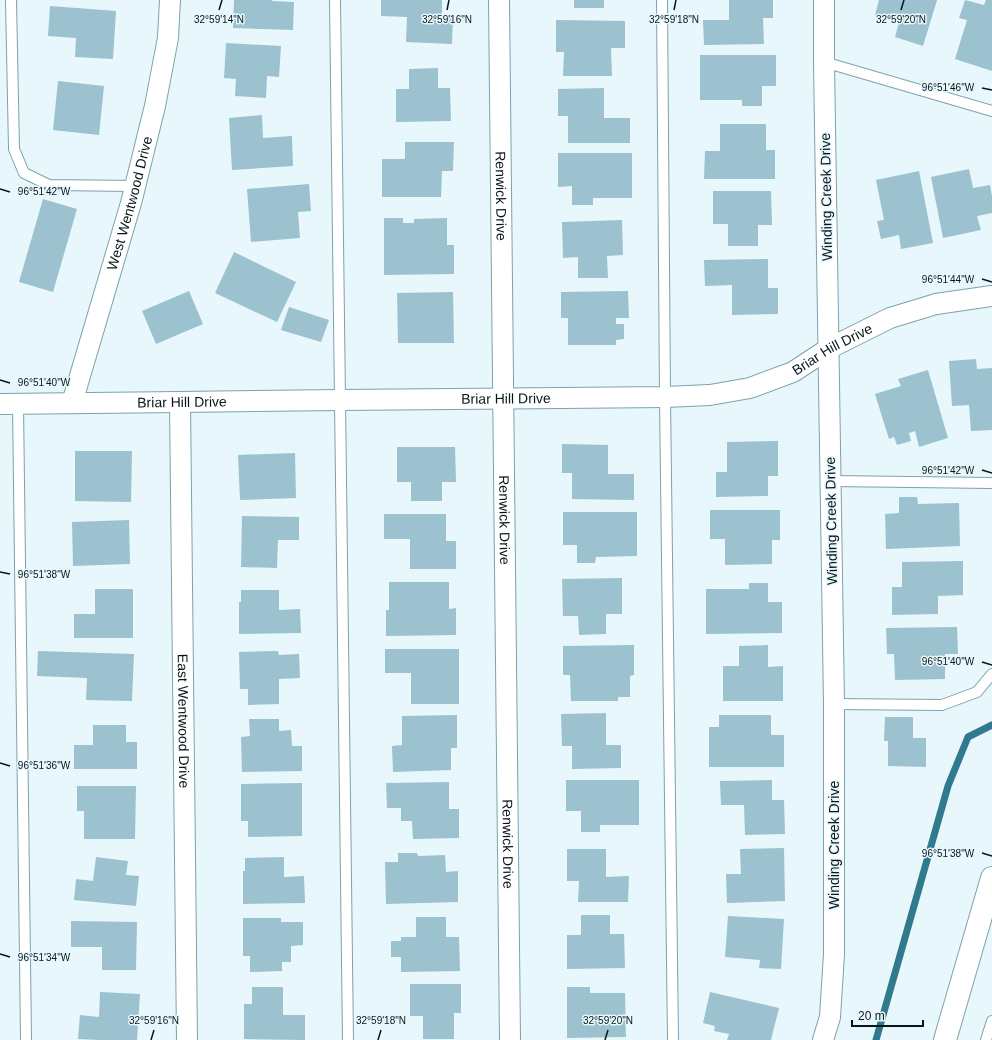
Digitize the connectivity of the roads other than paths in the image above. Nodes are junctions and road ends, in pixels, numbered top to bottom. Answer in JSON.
{"nodes":[{"id":1,"x":11,"y":0,"type":"edge"},
{"id":2,"x":170,"y":0,"type":"edge"},
{"id":3,"x":336,"y":0,"type":"edge"},
{"id":4,"x":499,"y":0,"type":"edge"},
{"id":5,"x":662,"y":0,"type":"edge"},
{"id":6,"x":824,"y":0,"type":"edge"},
{"id":7,"x":824,"y":62,"type":"junction"},
{"id":8,"x":992,"y":111,"type":"edge"},
{"id":9,"x":134,"y":186,"type":"junction"},
{"id":10,"x":992,"y":296,"type":"edge"},
{"id":11,"x":828,"y":349,"type":"junction"},
{"id":12,"x":665,"y":397,"type":"junction"},
{"id":13,"x":503,"y":399,"type":"junction"},
{"id":14,"x":340,"y":400,"type":"junction"},
{"id":15,"x":180,"y":402,"type":"junction"},
{"id":16,"x":72,"y":403,"type":"junction"},
{"id":17,"x":9,"y":404,"type":"edge"},
{"id":18,"x":830,"y":480,"type":"junction"},
{"id":19,"x":992,"y":483,"type":"edge"},
{"id":20,"x":992,"y":674,"type":"edge"},
{"id":21,"x":834,"y":704,"type":"junction"},
{"id":22,"x":992,"y":878,"type":"edge"},
{"id":23,"x":992,"y":1021,"type":"edge"},
{"id":24,"x":26,"y":1040,"type":"edge"},
{"id":25,"x":187,"y":1040,"type":"edge"},
{"id":26,"x":348,"y":1040,"type":"edge"},
{"id":27,"x":510,"y":1040,"type":"edge"},
{"id":28,"x":673,"y":1040,"type":"edge"},
{"id":29,"x":823,"y":1040,"type":"edge"},
{"id":30,"x":945,"y":1040,"type":"edge"},
{"id":31,"x":986,"y":1040,"type":"edge"}],
"edges":[{"from":1,"to":9,"type":"lane"},
{"from":2,"to":9,"type":"street","name":"West Wentwood Drive"},
{"from":3,"to":14,"type":"lane"},
{"from":4,"to":13,"type":"street","name":"Renwick Drive"},
{"from":5,"to":12,"type":"lane"},
{"from":6,"to":7,"type":"street","name":"Winding Creek Drive"},
{"from":7,"to":8,"type":"lane"},
{"from":7,"to":11,"type":"street","name":"Winding Creek Drive"},
{"from":9,"to":16,"type":"street","name":"West Wentwood Drive"},
{"from":10,"to":11,"type":"street","name":"Briar Hill Drive"},
{"from":11,"to":12,"type":"street","name":"Briar Hill Drive"},
{"from":11,"to":18,"type":"street","name":"Winding Creek Drive"},
{"from":12,"to":13,"type":"street","name":"Briar Hill Drive"},
{"from":12,"to":28,"type":"lane"},
{"from":13,"to":14,"type":"street","name":"Briar Hill Drive"},
{"from":13,"to":27,"type":"street","name":"Renwick Drive"},
{"from":14,"to":15,"type":"street","name":"Briar Hill Drive"},
{"from":14,"to":26,"type":"lane"},
{"from":15,"to":16,"type":"street","name":"Briar Hill Drive"},
{"from":15,"to":25,"type":"street","name":"East Wentwood Drive"},
{"from":16,"to":17,"type":"street","name":"Briar Hill Drive"},
{"from":17,"to":24,"type":"lane"},
{"from":18,"to":19,"type":"lane"},
{"from":18,"to":21,"type":"street","name":"Winding Creek Drive"},
{"from":20,"to":21,"type":"lane"},
{"from":21,"to":29,"type":"street","name":"Winding Creek Drive"},
{"from":22,"to":30,"type":"street"},
{"from":23,"to":31,"type":"lane"}]}
